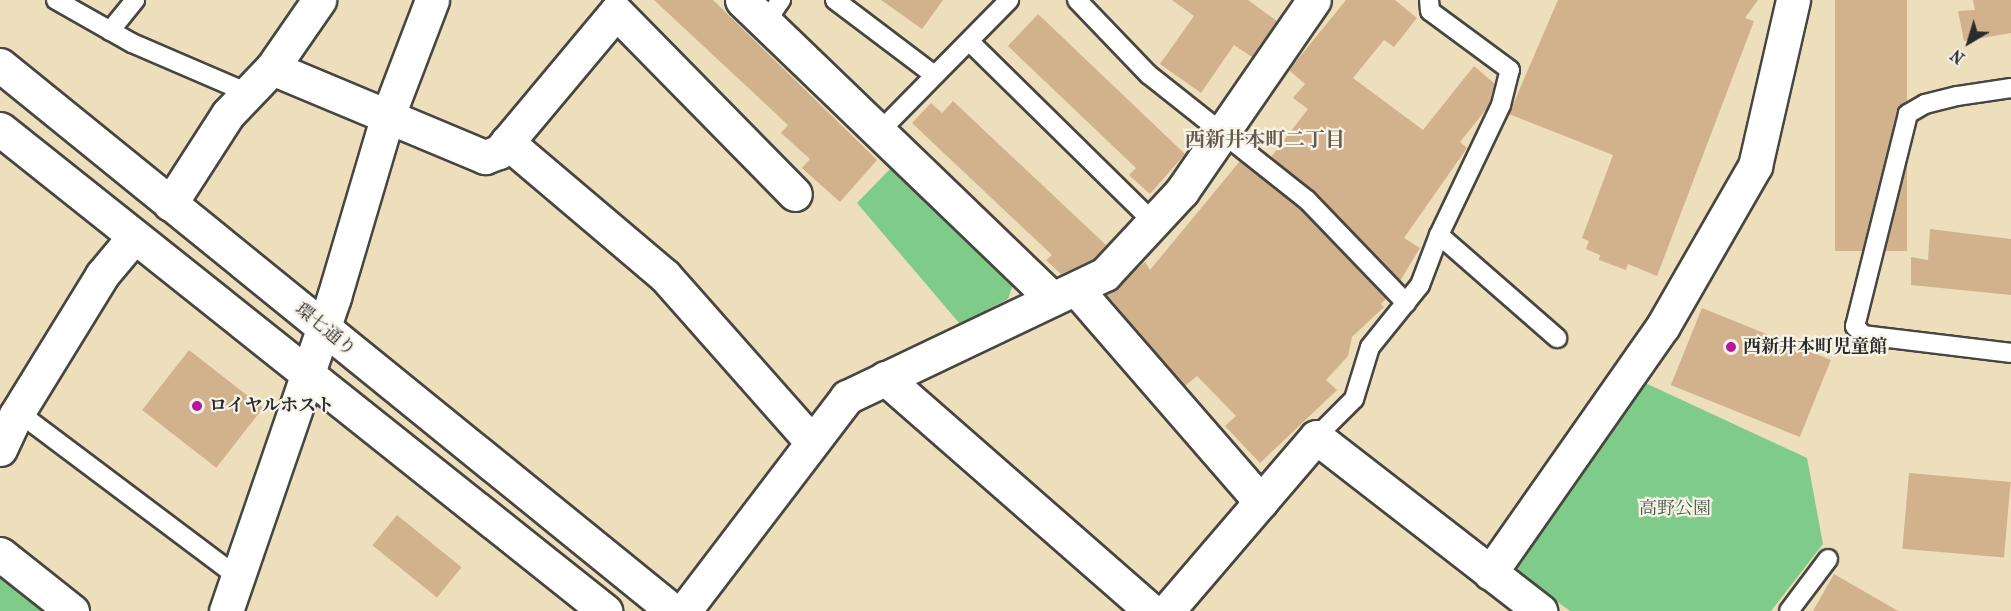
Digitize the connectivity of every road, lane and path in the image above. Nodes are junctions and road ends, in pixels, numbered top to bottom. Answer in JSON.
{"nodes":[{"id":1,"x":56,"y":0,"type":"edge"},
{"id":2,"x":135,"y":0,"type":"edge"},
{"id":3,"x":319,"y":0,"type":"edge"},
{"id":4,"x":432,"y":0,"type":"edge"},
{"id":5,"x":742,"y":0,"type":"edge"},
{"id":6,"x":835,"y":0,"type":"edge"},
{"id":7,"x":1009,"y":0,"type":"edge"},
{"id":8,"x":1077,"y":0,"type":"edge"},
{"id":9,"x":1314,"y":0,"type":"edge"},
{"id":10,"x":1429,"y":0,"type":"edge"},
{"id":11,"x":1793,"y":0,"type":"edge"},
{"id":12,"x":622,"y":6,"type":"edge"},
{"id":13,"x":773,"y":11,"type":"edge"},
{"id":14,"x":110,"y":31,"type":"junction"},
{"id":15,"x":971,"y":43,"type":"junction"},
{"id":16,"x":0,"y":65,"type":"edge"},
{"id":17,"x":272,"y":68,"type":"junction"},
{"id":18,"x":933,"y":74,"type":"junction"},
{"id":19,"x":2011,"y":88,"type":"edge"},
{"id":20,"x":246,"y":92,"type":"junction"},
{"id":21,"x":387,"y":118,"type":"junction"},
{"id":22,"x":0,"y":129,"type":"edge"},
{"id":23,"x":880,"y":131,"type":"junction"},
{"id":24,"x":1223,"y":131,"type":"junction"},
{"id":25,"x":507,"y":142,"type":"junction"},
{"id":26,"x":795,"y":194,"type":"dead end"},
{"id":27,"x":170,"y":204,"type":"junction"},
{"id":28,"x":1154,"y":223,"type":"junction"},
{"id":29,"x":1439,"y":235,"type":"junction"},
{"id":30,"x":134,"y":238,"type":"junction"},
{"id":31,"x":1064,"y":294,"type":"junction"},
{"id":32,"x":1406,"y":303,"type":"junction"},
{"id":33,"x":324,"y":328,"type":"junction"},
{"id":34,"x":1557,"y":338,"type":"dead end"},
{"id":35,"x":2011,"y":353,"type":"edge"},
{"id":36,"x":307,"y":377,"type":"junction"},
{"id":37,"x":885,"y":378,"type":"junction"},
{"id":38,"x":8,"y":415,"type":"edge"},
{"id":39,"x":1316,"y":437,"type":"junction"},
{"id":40,"x":811,"y":441,"type":"junction"},
{"id":41,"x":0,"y":449,"type":"edge"},
{"id":42,"x":1262,"y":502,"type":"junction"},
{"id":43,"x":0,"y":554,"type":"edge"},
{"id":44,"x":1828,"y":559,"type":"dead end"},
{"id":45,"x":1490,"y":573,"type":"junction"},
{"id":46,"x":238,"y":578,"type":"junction"},
{"id":47,"x":663,"y":602,"type":"edge"},
{"id":48,"x":72,"y":611,"type":"edge"},
{"id":49,"x":226,"y":611,"type":"edge"},
{"id":50,"x":604,"y":611,"type":"edge"},
{"id":51,"x":684,"y":611,"type":"edge"},
{"id":52,"x":1151,"y":611,"type":"edge"},
{"id":53,"x":1167,"y":611,"type":"edge"},
{"id":54,"x":1540,"y":611,"type":"edge"},
{"id":55,"x":1789,"y":611,"type":"edge"}],
"edges":[{"from":1,"to":14,"type":"lane"},
{"from":2,"to":14,"type":"lane"},
{"from":3,"to":17,"type":"street"},
{"from":4,"to":21,"type":"street"},
{"from":5,"to":13,"type":"street"},
{"from":6,"to":18,"type":"lane"},
{"from":7,"to":15,"type":"lane"},
{"from":8,"to":24,"type":"lane"},
{"from":9,"to":24,"type":"street"},
{"from":10,"to":29,"type":"lane"},
{"from":11,"to":45,"type":"street"},
{"from":12,"to":25,"type":"street"},
{"from":12,"to":26,"type":"street"},
{"from":13,"to":23,"type":"street"},
{"from":14,"to":20,"type":"lane"},
{"from":15,"to":18,"type":"lane"},
{"from":15,"to":28,"type":"lane"},
{"from":16,"to":27,"type":"street","name":"環七通り"},
{"from":17,"to":20,"type":"street"},
{"from":17,"to":21,"type":"street"},
{"from":18,"to":23,"type":"lane"},
{"from":19,"to":35,"type":"lane"},
{"from":20,"to":27,"type":"street"},
{"from":21,"to":25,"type":"street"},
{"from":21,"to":33,"type":"street"},
{"from":22,"to":30,"type":"street"},
{"from":23,"to":31,"type":"street"},
{"from":24,"to":28,"type":"street"},
{"from":24,"to":32,"type":"lane"},
{"from":25,"to":40,"type":"street"},
{"from":27,"to":33,"type":"street","name":"環七通り"},
{"from":28,"to":31,"type":"street"},
{"from":29,"to":32,"type":"lane"},
{"from":29,"to":34,"type":"lane"},
{"from":30,"to":36,"type":"street"},
{"from":30,"to":38,"type":"street"},
{"from":31,"to":37,"type":"street"},
{"from":31,"to":42,"type":"street"},
{"from":32,"to":39,"type":"lane"},
{"from":33,"to":36,"type":"street"},
{"from":33,"to":47,"type":"street","name":"環七通り"},
{"from":36,"to":46,"type":"street"},
{"from":36,"to":50,"type":"street"},
{"from":37,"to":40,"type":"street"},
{"from":37,"to":52,"type":"street"},
{"from":38,"to":41,"type":"street"},
{"from":38,"to":46,"type":"lane"},
{"from":39,"to":42,"type":"street"},
{"from":39,"to":45,"type":"street"},
{"from":40,"to":51,"type":"street"},
{"from":42,"to":53,"type":"street"},
{"from":43,"to":48,"type":"street"},
{"from":44,"to":55,"type":"lane"},
{"from":45,"to":54,"type":"street"},
{"from":46,"to":49,"type":"street"},
{"from":47,"to":51,"type":"street","name":"環七通り"}]}
